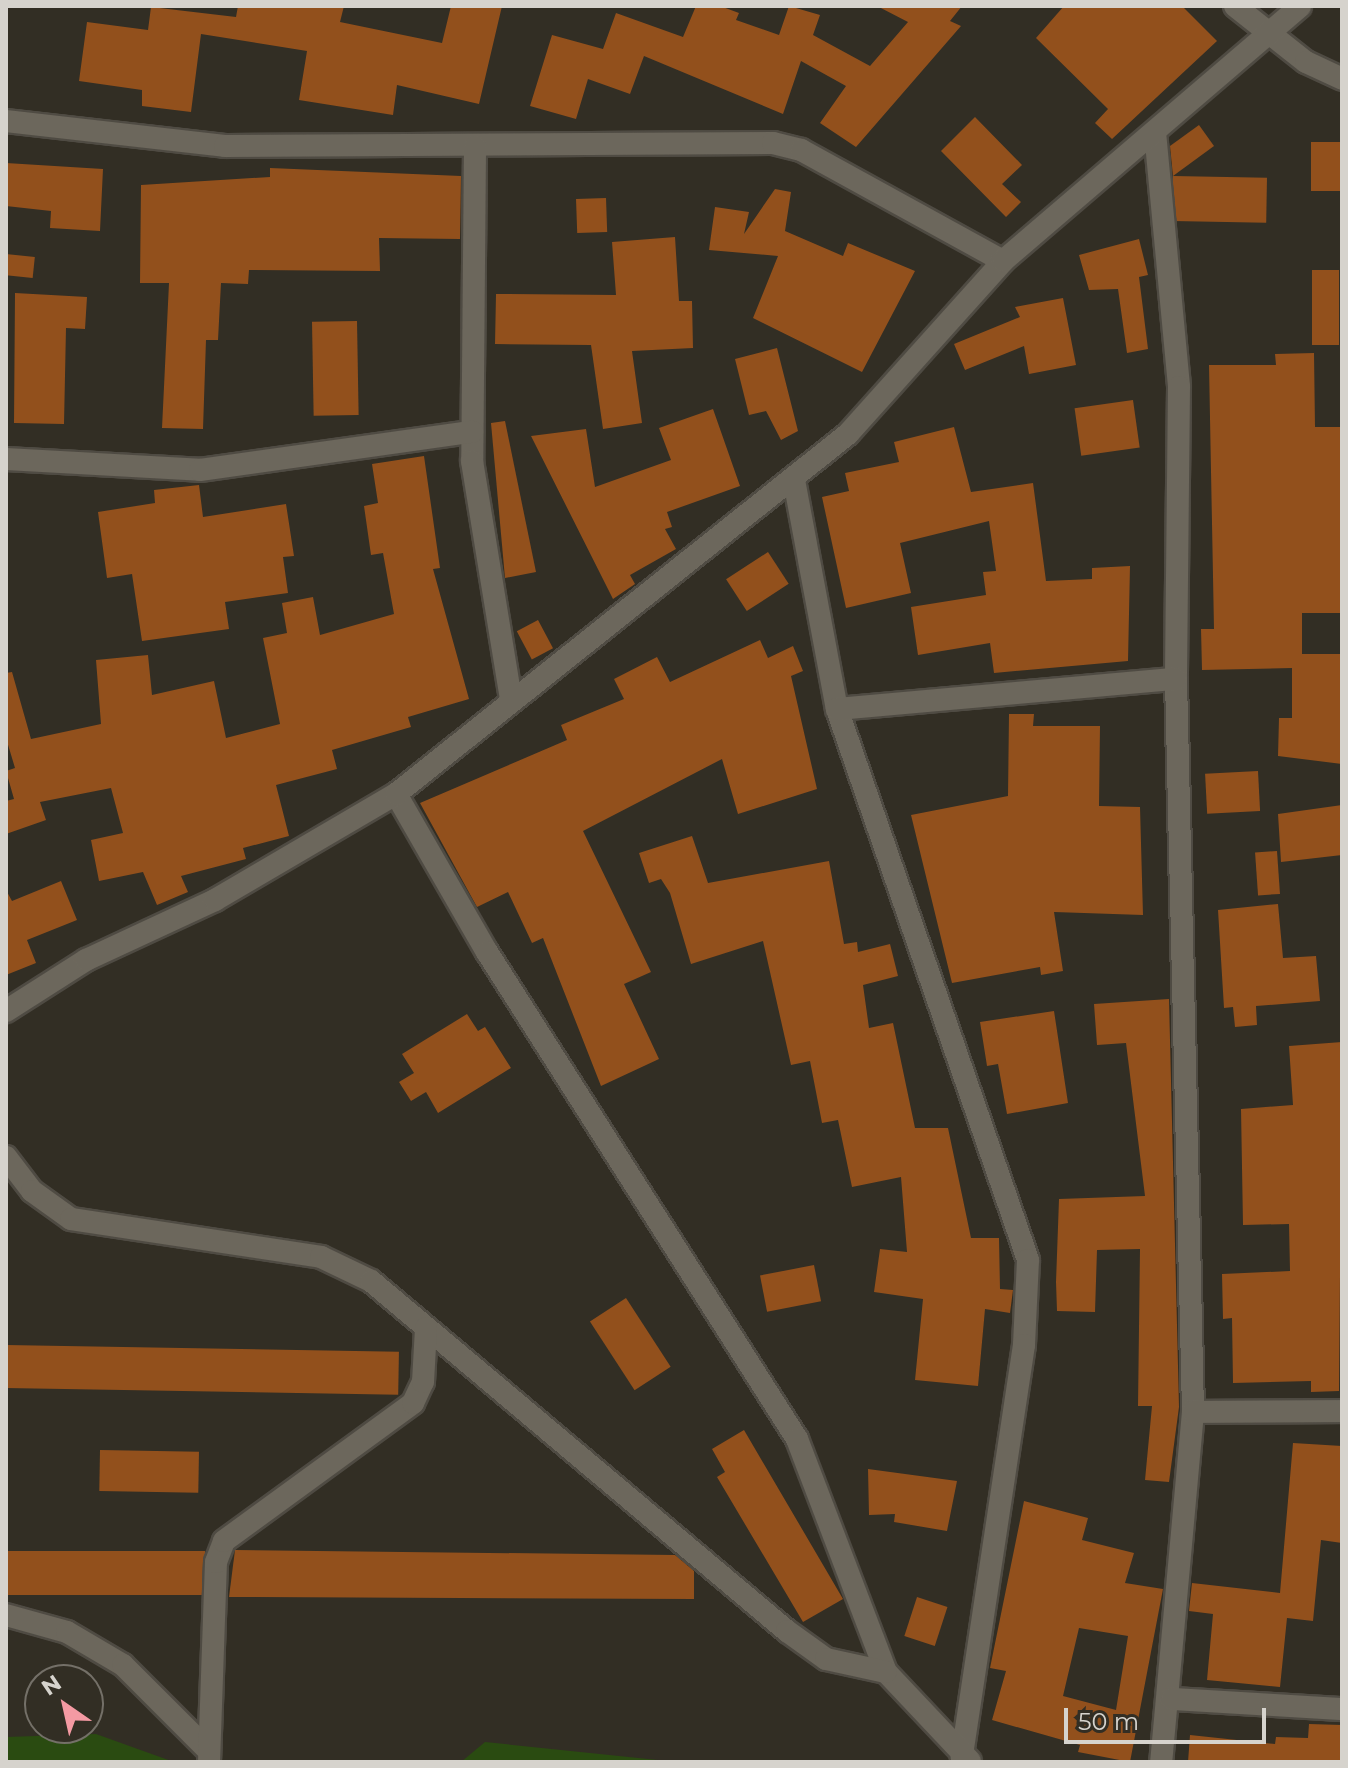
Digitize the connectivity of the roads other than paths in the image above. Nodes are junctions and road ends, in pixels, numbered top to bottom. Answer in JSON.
{"nodes":[{"id":1,"x":1235,"y":6,"type":"edge"},
{"id":2,"x":1300,"y":6,"type":"edge"},
{"id":3,"x":1274,"y":32,"type":"junction"},
{"id":4,"x":1342,"y":79,"type":"edge"},
{"id":5,"x":6,"y":121,"type":"edge"},
{"id":6,"x":1155,"y":132,"type":"junction"},
{"id":7,"x":475,"y":147,"type":"junction"},
{"id":8,"x":1003,"y":261,"type":"junction"},
{"id":9,"x":472,"y":432,"type":"junction"},
{"id":10,"x":6,"y":459,"type":"edge"},
{"id":11,"x":794,"y":480,"type":"junction"},
{"id":12,"x":1176,"y":679,"type":"junction"},
{"id":13,"x":511,"y":699,"type":"junction"},
{"id":14,"x":837,"y":709,"type":"junction"},
{"id":15,"x":396,"y":794,"type":"junction"},
{"id":16,"x":6,"y":1011,"type":"edge"},
{"id":17,"x":6,"y":1157,"type":"edge"},
{"id":18,"x":426,"y":1328,"type":"junction"},
{"id":19,"x":1342,"y":1411,"type":"edge"},
{"id":20,"x":1193,"y":1412,"type":"junction"},
{"id":21,"x":6,"y":1615,"type":"edge"},
{"id":22,"x":886,"y":1672,"type":"junction"},
{"id":23,"x":1172,"y":1699,"type":"junction"},
{"id":24,"x":1342,"y":1709,"type":"edge"},
{"id":25,"x":209,"y":1756,"type":"edge"},
{"id":26,"x":967,"y":1759,"type":"edge"},
{"id":27,"x":1161,"y":1762,"type":"edge"}],
"edges":[{"from":1,"to":3,"type":"street"},
{"from":2,"to":3,"type":"street"},
{"from":3,"to":4,"type":"street"},
{"from":3,"to":6,"type":"street"},
{"from":5,"to":7,"type":"street"},
{"from":6,"to":8,"type":"street"},
{"from":6,"to":12,"type":"street"},
{"from":7,"to":8,"type":"street"},
{"from":7,"to":9,"type":"street"},
{"from":8,"to":11,"type":"street"},
{"from":9,"to":10,"type":"street"},
{"from":9,"to":13,"type":"street"},
{"from":11,"to":13,"type":"street"},
{"from":11,"to":14,"type":"street"},
{"from":12,"to":14,"type":"street"},
{"from":12,"to":20,"type":"street"},
{"from":13,"to":15,"type":"street"},
{"from":14,"to":26,"type":"street"},
{"from":15,"to":16,"type":"street"},
{"from":15,"to":22,"type":"street"},
{"from":17,"to":18,"type":"street"},
{"from":18,"to":22,"type":"street"},
{"from":18,"to":25,"type":"street"},
{"from":19,"to":20,"type":"street"},
{"from":20,"to":23,"type":"street"},
{"from":21,"to":25,"type":"street"},
{"from":22,"to":26,"type":"street"},
{"from":23,"to":24,"type":"street"},
{"from":23,"to":27,"type":"street"}]}
